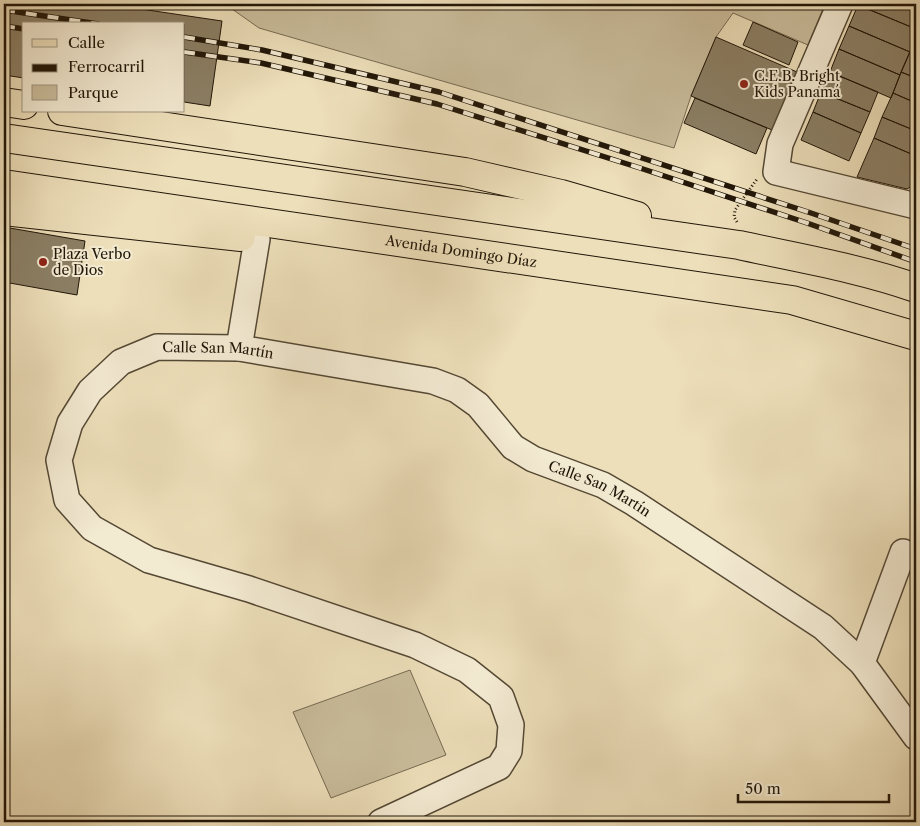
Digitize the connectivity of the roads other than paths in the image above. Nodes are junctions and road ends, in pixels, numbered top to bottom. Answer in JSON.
{"nodes":[{"id":1,"x":840,"y":4,"type":"edge"},
{"id":2,"x":4,"y":102,"type":"edge"},
{"id":3,"x":22,"y":106,"type":"edge"},
{"id":4,"x":69,"y":112,"type":"edge"},
{"id":5,"x":4,"y":138,"type":"edge"},
{"id":6,"x":4,"y":184,"type":"edge"},
{"id":7,"x":916,"y":206,"type":"edge"},
{"id":8,"x":4,"y":211,"type":"edge"},
{"id":9,"x":257,"y":239,"type":"junction"},
{"id":10,"x":739,"y":245,"type":"junction"},
{"id":11,"x":645,"y":279,"type":"junction"},
{"id":12,"x":916,"y":288,"type":"edge"},
{"id":13,"x":916,"y":336,"type":"edge"},
{"id":14,"x":239,"y":348,"type":"junction"},
{"id":15,"x":903,"y":552,"type":"dead end"},
{"id":16,"x":862,"y":662,"type":"junction"},
{"id":17,"x":916,"y":737,"type":"edge"},
{"id":18,"x":381,"y":822,"type":"edge"}],
"edges":[{"from":1,"to":7,"type":"street"},
{"from":2,"to":3,"type":"main road"},
{"from":4,"to":10,"type":"main road"},
{"from":5,"to":10,"type":"main road"},
{"from":6,"to":11,"type":"main road","name":"Avenida Domingo Díaz"},
{"from":8,"to":9,"type":"main road"},
{"from":9,"to":11,"type":"main road"},
{"from":9,"to":14,"type":"street"},
{"from":10,"to":12,"type":"main road"},
{"from":11,"to":13,"type":"main road","name":"Avenida Domingo Díaz"},
{"from":14,"to":16,"type":"street","name":"Calle San Martín"},
{"from":14,"to":18,"type":"street","name":"Calle San Martín"},
{"from":15,"to":16,"type":"street"},
{"from":16,"to":17,"type":"street","name":"Calle San Martín"}]}
